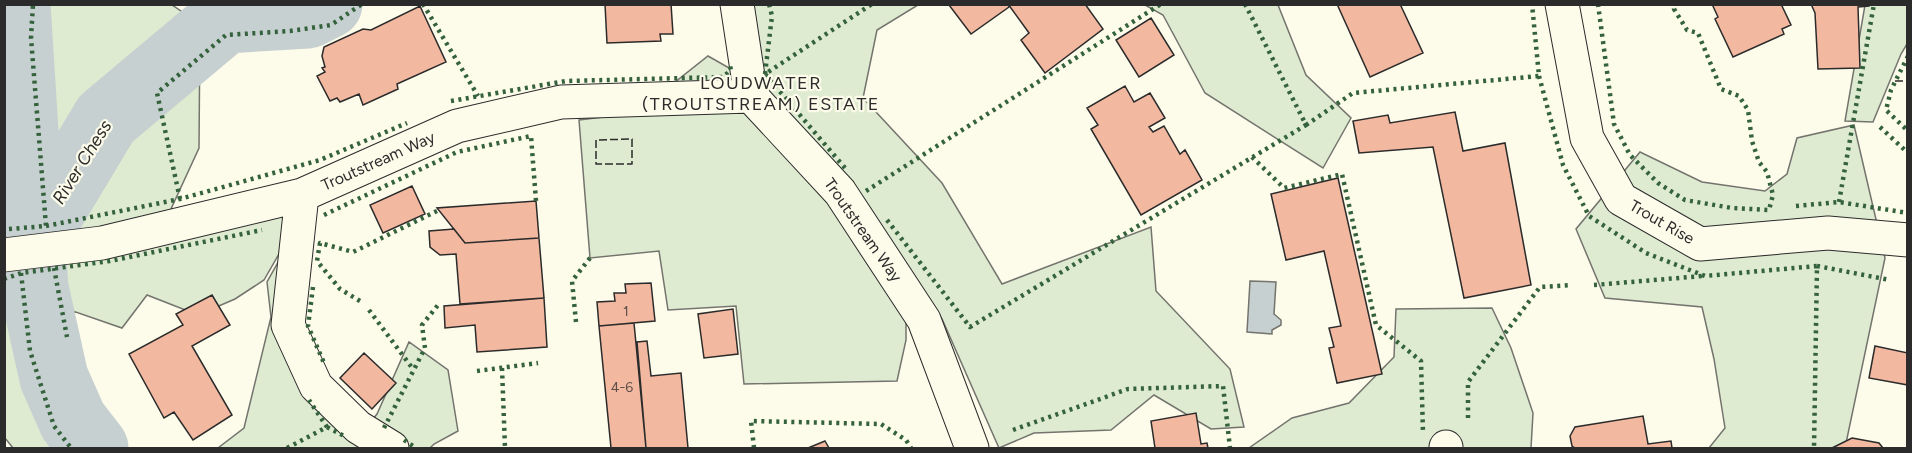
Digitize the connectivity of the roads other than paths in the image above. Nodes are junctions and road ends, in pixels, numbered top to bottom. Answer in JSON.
{"nodes":[{"id":1,"x":737,"y":4,"type":"edge"},
{"id":2,"x":1562,"y":4,"type":"edge"},
{"id":3,"x":751,"y":96,"type":"junction"},
{"id":4,"x":302,"y":195,"type":"junction"},
{"id":5,"x":1908,"y":240,"type":"edge"},
{"id":6,"x":4,"y":255,"type":"edge"},
{"id":7,"x":952,"y":396,"type":"junction"},
{"id":8,"x":392,"y":448,"type":"edge"},
{"id":9,"x":948,"y":448,"type":"edge"},
{"id":10,"x":972,"y":448,"type":"edge"}],
"edges":[{"from":1,"to":3,"type":"street"},
{"from":2,"to":5,"type":"street","name":"Trout Rise"},
{"from":3,"to":4,"type":"street","name":"Troutstream Way"},
{"from":3,"to":7,"type":"street","name":"Troutstream Way"},
{"from":4,"to":6,"type":"street","name":"Troutstream Way"},
{"from":4,"to":8,"type":"street","name":"Troutstream Way"},
{"from":7,"to":9,"type":"street"},
{"from":7,"to":10,"type":"street","name":"Troutstream Way"}]}
